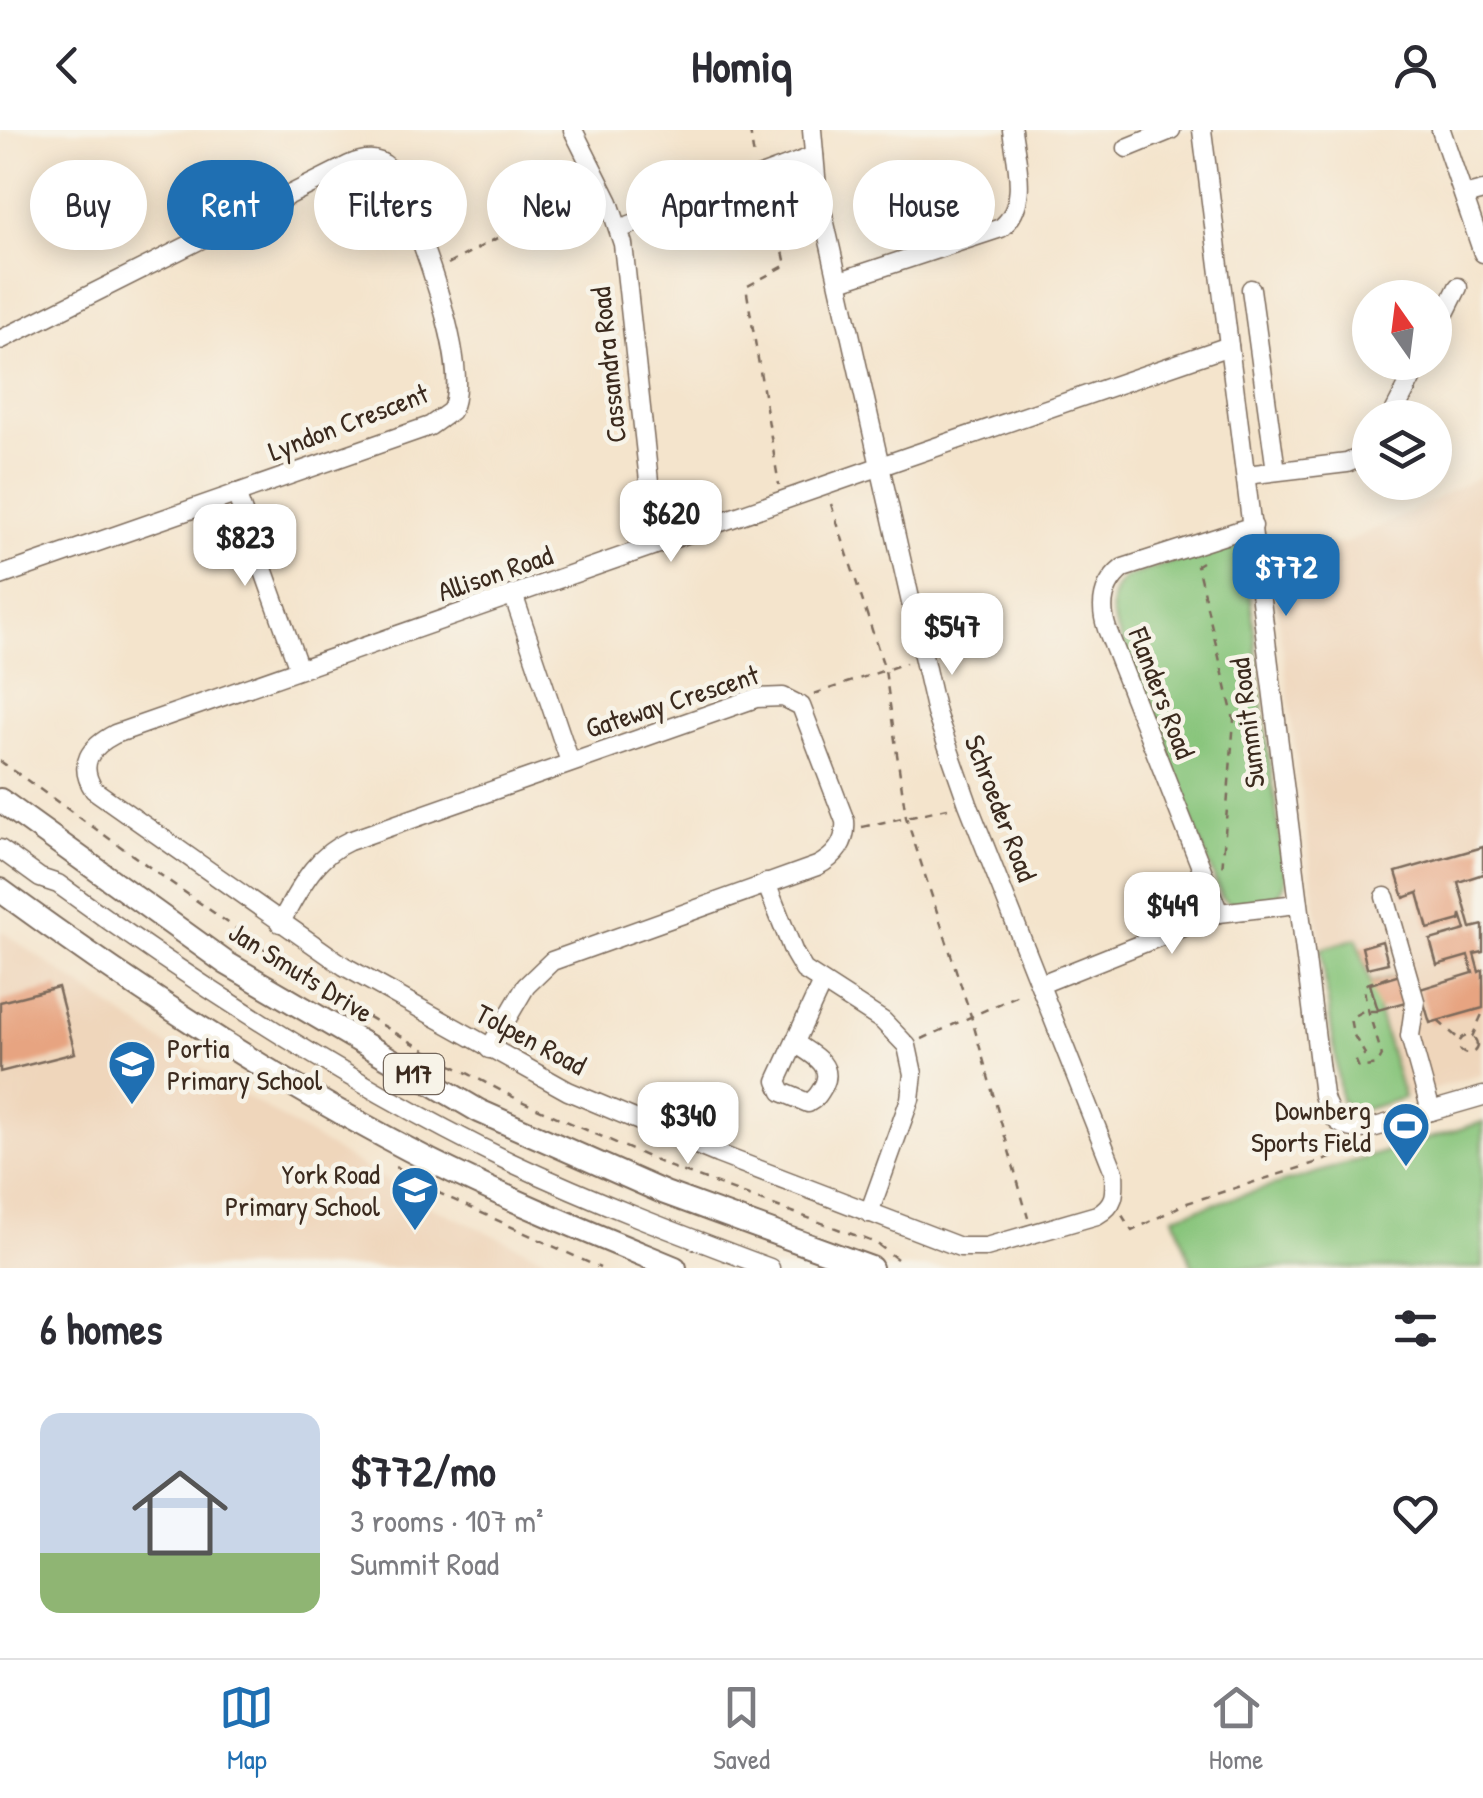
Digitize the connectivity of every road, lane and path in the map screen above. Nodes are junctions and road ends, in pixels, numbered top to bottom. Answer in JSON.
{"nodes":[{"id":1,"x":573,"y":130,"type":"edge"},
{"id":2,"x":750,"y":130,"type":"edge"},
{"id":3,"x":812,"y":130,"type":"edge"},
{"id":4,"x":1012,"y":130,"type":"edge"},
{"id":5,"x":1172,"y":130,"type":"edge"},
{"id":6,"x":1202,"y":130,"type":"edge"},
{"id":7,"x":1441,"y":130,"type":"edge"},
{"id":8,"x":1127,"y":148,"type":"dead end"},
{"id":9,"x":814,"y":156,"type":"junction"},
{"id":10,"x":758,"y":160,"type":"edge"},
{"id":11,"x":802,"y":160,"type":"edge"},
{"id":12,"x":1483,"y":191,"type":"edge"},
{"id":13,"x":1464,"y":196,"type":"junction"},
{"id":14,"x":609,"y":202,"type":"junction"},
{"id":15,"x":626,"y":226,"type":"edge"},
{"id":16,"x":619,"y":229,"type":"junction"},
{"id":17,"x":782,"y":250,"type":"edge"},
{"id":18,"x":1483,"y":254,"type":"edge"},
{"id":19,"x":432,"y":268,"type":"junction"},
{"id":20,"x":840,"y":280,"type":"junction"},
{"id":21,"x":1458,"y":287,"type":"dead end"},
{"id":22,"x":1251,"y":289,"type":"dead end"},
{"id":23,"x":1452,"y":299,"type":"edge"},
{"id":24,"x":0,"y":340,"type":"edge"},
{"id":25,"x":1228,"y":346,"type":"junction"},
{"id":26,"x":1352,"y":461,"type":"edge"},
{"id":27,"x":880,"y":466,"type":"junction"},
{"id":28,"x":1276,"y":471,"type":"junction"},
{"id":29,"x":1246,"y":475,"type":"junction"},
{"id":30,"x":825,"y":485,"type":"junction"},
{"id":31,"x":236,"y":493,"type":"junction"},
{"id":32,"x":782,"y":501,"type":"junction"},
{"id":33,"x":1253,"y":526,"type":"junction"},
{"id":34,"x":656,"y":545,"type":"junction"},
{"id":35,"x":1211,"y":555,"type":"dead end"},
{"id":36,"x":0,"y":576,"type":"edge"},
{"id":37,"x":514,"y":597,"type":"junction"},
{"id":38,"x":923,"y":658,"type":"junction"},
{"id":39,"x":299,"y":669,"type":"junction"},
{"id":40,"x":885,"y":670,"type":"junction"},
{"id":41,"x":794,"y":700,"type":"junction"},
{"id":42,"x":570,"y":762,"type":"junction"},
{"id":43,"x":87,"y":775,"type":"joint"},
{"id":44,"x":0,"y":800,"type":"edge"},
{"id":45,"x":968,"y":804,"type":"junction"},
{"id":46,"x":906,"y":817,"type":"junction"},
{"id":47,"x":846,"y":830,"type":"junction"},
{"id":48,"x":0,"y":835,"type":"edge"},
{"id":49,"x":0,"y":849,"type":"edge"},
{"id":50,"x":1222,"y":874,"type":"dead end"},
{"id":51,"x":58,"y":884,"type":"junction"},
{"id":52,"x":766,"y":884,"type":"junction"},
{"id":53,"x":0,"y":890,"type":"edge"},
{"id":54,"x":1385,"y":897,"type":"dead end"},
{"id":55,"x":1297,"y":904,"type":"junction"},
{"id":56,"x":1219,"y":913,"type":"junction"},
{"id":57,"x":280,"y":923,"type":"junction"},
{"id":58,"x":1407,"y":970,"type":"junction"},
{"id":59,"x":822,"y":983,"type":"junction"},
{"id":60,"x":1041,"y":984,"type":"junction"},
{"id":61,"x":1378,"y":1011,"type":"dead end"},
{"id":62,"x":1483,"y":1012,"type":"edge"},
{"id":63,"x":1370,"y":1014,"type":"junction"},
{"id":64,"x":971,"y":1016,"type":"junction"},
{"id":65,"x":1438,"y":1021,"type":"dead end"},
{"id":66,"x":1472,"y":1037,"type":"junction"},
{"id":67,"x":1461,"y":1041,"type":"junction"},
{"id":68,"x":796,"y":1043,"type":"dead end"},
{"id":69,"x":906,"y":1046,"type":"junction"},
{"id":70,"x":490,"y":1049,"type":"junction"},
{"id":71,"x":1483,"y":1096,"type":"edge"},
{"id":72,"x":1431,"y":1111,"type":"junction"},
{"id":73,"x":1364,"y":1130,"type":"junction"},
{"id":74,"x":1114,"y":1201,"type":"junction"},
{"id":75,"x":869,"y":1213,"type":"junction"},
{"id":76,"x":1032,"y":1234,"type":"junction"},
{"id":77,"x":675,"y":1268,"type":"edge"},
{"id":78,"x":770,"y":1268,"type":"edge"},
{"id":79,"x":871,"y":1268,"type":"edge"}],
"edges":[{"from":1,"to":14,"type":"street","name":"Cassandra Road"},
{"from":2,"to":10,"type":"path"},
{"from":3,"to":9,"type":"street","name":"Schroeder Road"},
{"from":4,"to":20,"type":"street"},
{"from":5,"to":8,"type":"street"},
{"from":6,"to":25,"type":"street","name":"Summit Road"},
{"from":7,"to":13,"type":"street"},
{"from":9,"to":11,"type":"street"},
{"from":9,"to":20,"type":"street","name":"Schroeder Road"},
{"from":12,"to":13,"type":"street"},
{"from":13,"to":18,"type":"street"},
{"from":14,"to":16,"type":"street","name":"Cassandra Road"},
{"from":14,"to":19,"type":"path"},
{"from":15,"to":16,"type":"street"},
{"from":16,"to":34,"type":"street","name":"Cassandra Road"},
{"from":17,"to":32,"type":"path"},
{"from":19,"to":24,"type":"street","name":"Lyndon Crescent"},
{"from":19,"to":31,"type":"street","name":"Lyndon Crescent"},
{"from":20,"to":27,"type":"street","name":"Schroeder Road"},
{"from":21,"to":23,"type":"street"},
{"from":22,"to":28,"type":"street"},
{"from":25,"to":27,"type":"street","name":"Allison Road"},
{"from":25,"to":29,"type":"street","name":"Summit Road"},
{"from":26,"to":28,"type":"street"},
{"from":27,"to":30,"type":"street","name":"Allison Road"},
{"from":27,"to":38,"type":"street","name":"Schroeder Road"},
{"from":28,"to":29,"type":"street"},
{"from":29,"to":33,"type":"street","name":"Summit Road"},
{"from":30,"to":32,"type":"street","name":"Allison Road"},
{"from":30,"to":40,"type":"path"},
{"from":31,"to":36,"type":"street","name":"Lyndon Crescent"},
{"from":31,"to":39,"type":"street"},
{"from":32,"to":34,"type":"street","name":"Allison Road"},
{"from":33,"to":55,"type":"street","name":"Summit Road"},
{"from":33,"to":56,"type":"street","name":"Flanders Road"},
{"from":34,"to":37,"type":"street","name":"Allison Road"},
{"from":35,"to":50,"type":"path"},
{"from":37,"to":39,"type":"street","name":"Allison Road"},
{"from":37,"to":42,"type":"street"},
{"from":38,"to":40,"type":"path"},
{"from":38,"to":45,"type":"street","name":"Schroeder Road"},
{"from":39,"to":43,"type":"street","name":"Allison Road"},
{"from":40,"to":41,"type":"path"},
{"from":40,"to":46,"type":"path"},
{"from":41,"to":42,"type":"street","name":"Gateway Crescent"},
{"from":41,"to":47,"type":"street","name":"Gateway Crescent"},
{"from":42,"to":57,"type":"street","name":"Gateway Crescent"},
{"from":43,"to":57,"type":"street","name":"Tolpen Road"},
{"from":44,"to":79,"type":"main road","name":"Jan Smuts Drive","number":"M17"},
{"from":45,"to":46,"type":"path"},
{"from":45,"to":60,"type":"street","name":"Schroeder Road"},
{"from":46,"to":47,"type":"path"},
{"from":46,"to":64,"type":"path"},
{"from":47,"to":52,"type":"street"},
{"from":48,"to":51,"type":"street"},
{"from":49,"to":51,"type":"street"},
{"from":51,"to":78,"type":"street"},
{"from":52,"to":59,"type":"street"},
{"from":52,"to":70,"type":"street"},
{"from":53,"to":77,"type":"main road","number":"M17"},
{"from":54,"to":58,"type":"street"},
{"from":55,"to":56,"type":"street"},
{"from":55,"to":73,"type":"street","name":"Summit Road"},
{"from":56,"to":60,"type":"street"},
{"from":57,"to":70,"type":"street","name":"Tolpen Road"},
{"from":58,"to":63,"type":"path"},
{"from":58,"to":72,"type":"street"},
{"from":59,"to":68,"type":"street"},
{"from":59,"to":69,"type":"street"},
{"from":60,"to":64,"type":"path"},
{"from":60,"to":74,"type":"street","name":"Schroeder Road"},
{"from":61,"to":63,"type":"path"},
{"from":62,"to":66,"type":"path"},
{"from":63,"to":63,"type":"path"},
{"from":64,"to":69,"type":"path"},
{"from":64,"to":76,"type":"path"},
{"from":65,"to":67,"type":"path"},
{"from":66,"to":67,"type":"path"},
{"from":66,"to":67,"type":"path"},
{"from":69,"to":75,"type":"street"},
{"from":70,"to":75,"type":"street","name":"Tolpen Road"},
{"from":71,"to":72,"type":"street"},
{"from":72,"to":73,"type":"street"},
{"from":73,"to":74,"type":"path"},
{"from":74,"to":76,"type":"street","name":"Tolpen Road"},
{"from":75,"to":76,"type":"street","name":"Tolpen Road"}]}
